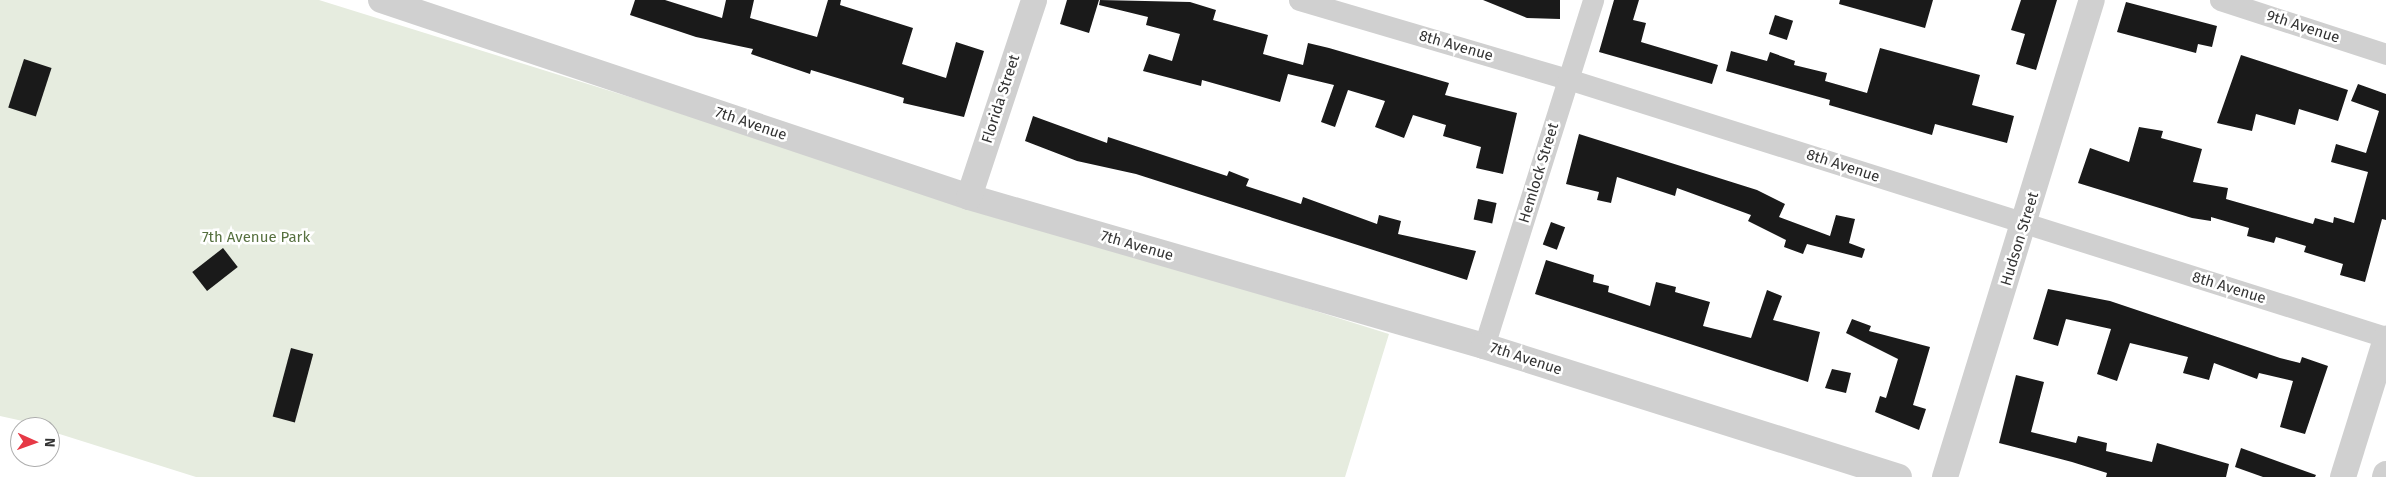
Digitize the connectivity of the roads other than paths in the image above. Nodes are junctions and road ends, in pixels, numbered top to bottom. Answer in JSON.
{"nodes":[{"id":1,"x":381,"y":0,"type":"edge"},
{"id":2,"x":1034,"y":0,"type":"edge"},
{"id":3,"x":1298,"y":0,"type":"edge"},
{"id":4,"x":1593,"y":0,"type":"edge"},
{"id":5,"x":2092,"y":0,"type":"edge"},
{"id":6,"x":2220,"y":0,"type":"edge"},
{"id":7,"x":2386,"y":54,"type":"edge"},
{"id":8,"x":1568,"y":80,"type":"junction"},
{"id":9,"x":969,"y":197,"type":"junction"},
{"id":10,"x":2025,"y":224,"type":"junction"},
{"id":11,"x":2386,"y":338,"type":"edge"},
{"id":12,"x":1484,"y":346,"type":"junction"},
{"id":13,"x":1899,"y":477,"type":"edge"},
{"id":14,"x":1945,"y":477,"type":"edge"},
{"id":15,"x":2343,"y":477,"type":"edge"}],
"edges":[{"from":1,"to":9,"type":"street","name":"7th Avenue"},
{"from":2,"to":9,"type":"street","name":"Florida Street"},
{"from":3,"to":8,"type":"street","name":"8th Avenue"},
{"from":4,"to":8,"type":"street","name":"Hemlock Street"},
{"from":5,"to":10,"type":"street","name":"Hudson Street"},
{"from":6,"to":7,"type":"street","name":"9th Avenue"},
{"from":8,"to":10,"type":"street","name":"8th Avenue"},
{"from":8,"to":12,"type":"street","name":"Hemlock Street"},
{"from":9,"to":12,"type":"street","name":"7th Avenue"},
{"from":10,"to":11,"type":"street","name":"8th Avenue"},
{"from":10,"to":14,"type":"street","name":"Hudson Street"},
{"from":11,"to":15,"type":"street"},
{"from":12,"to":13,"type":"street","name":"7th Avenue"}]}
